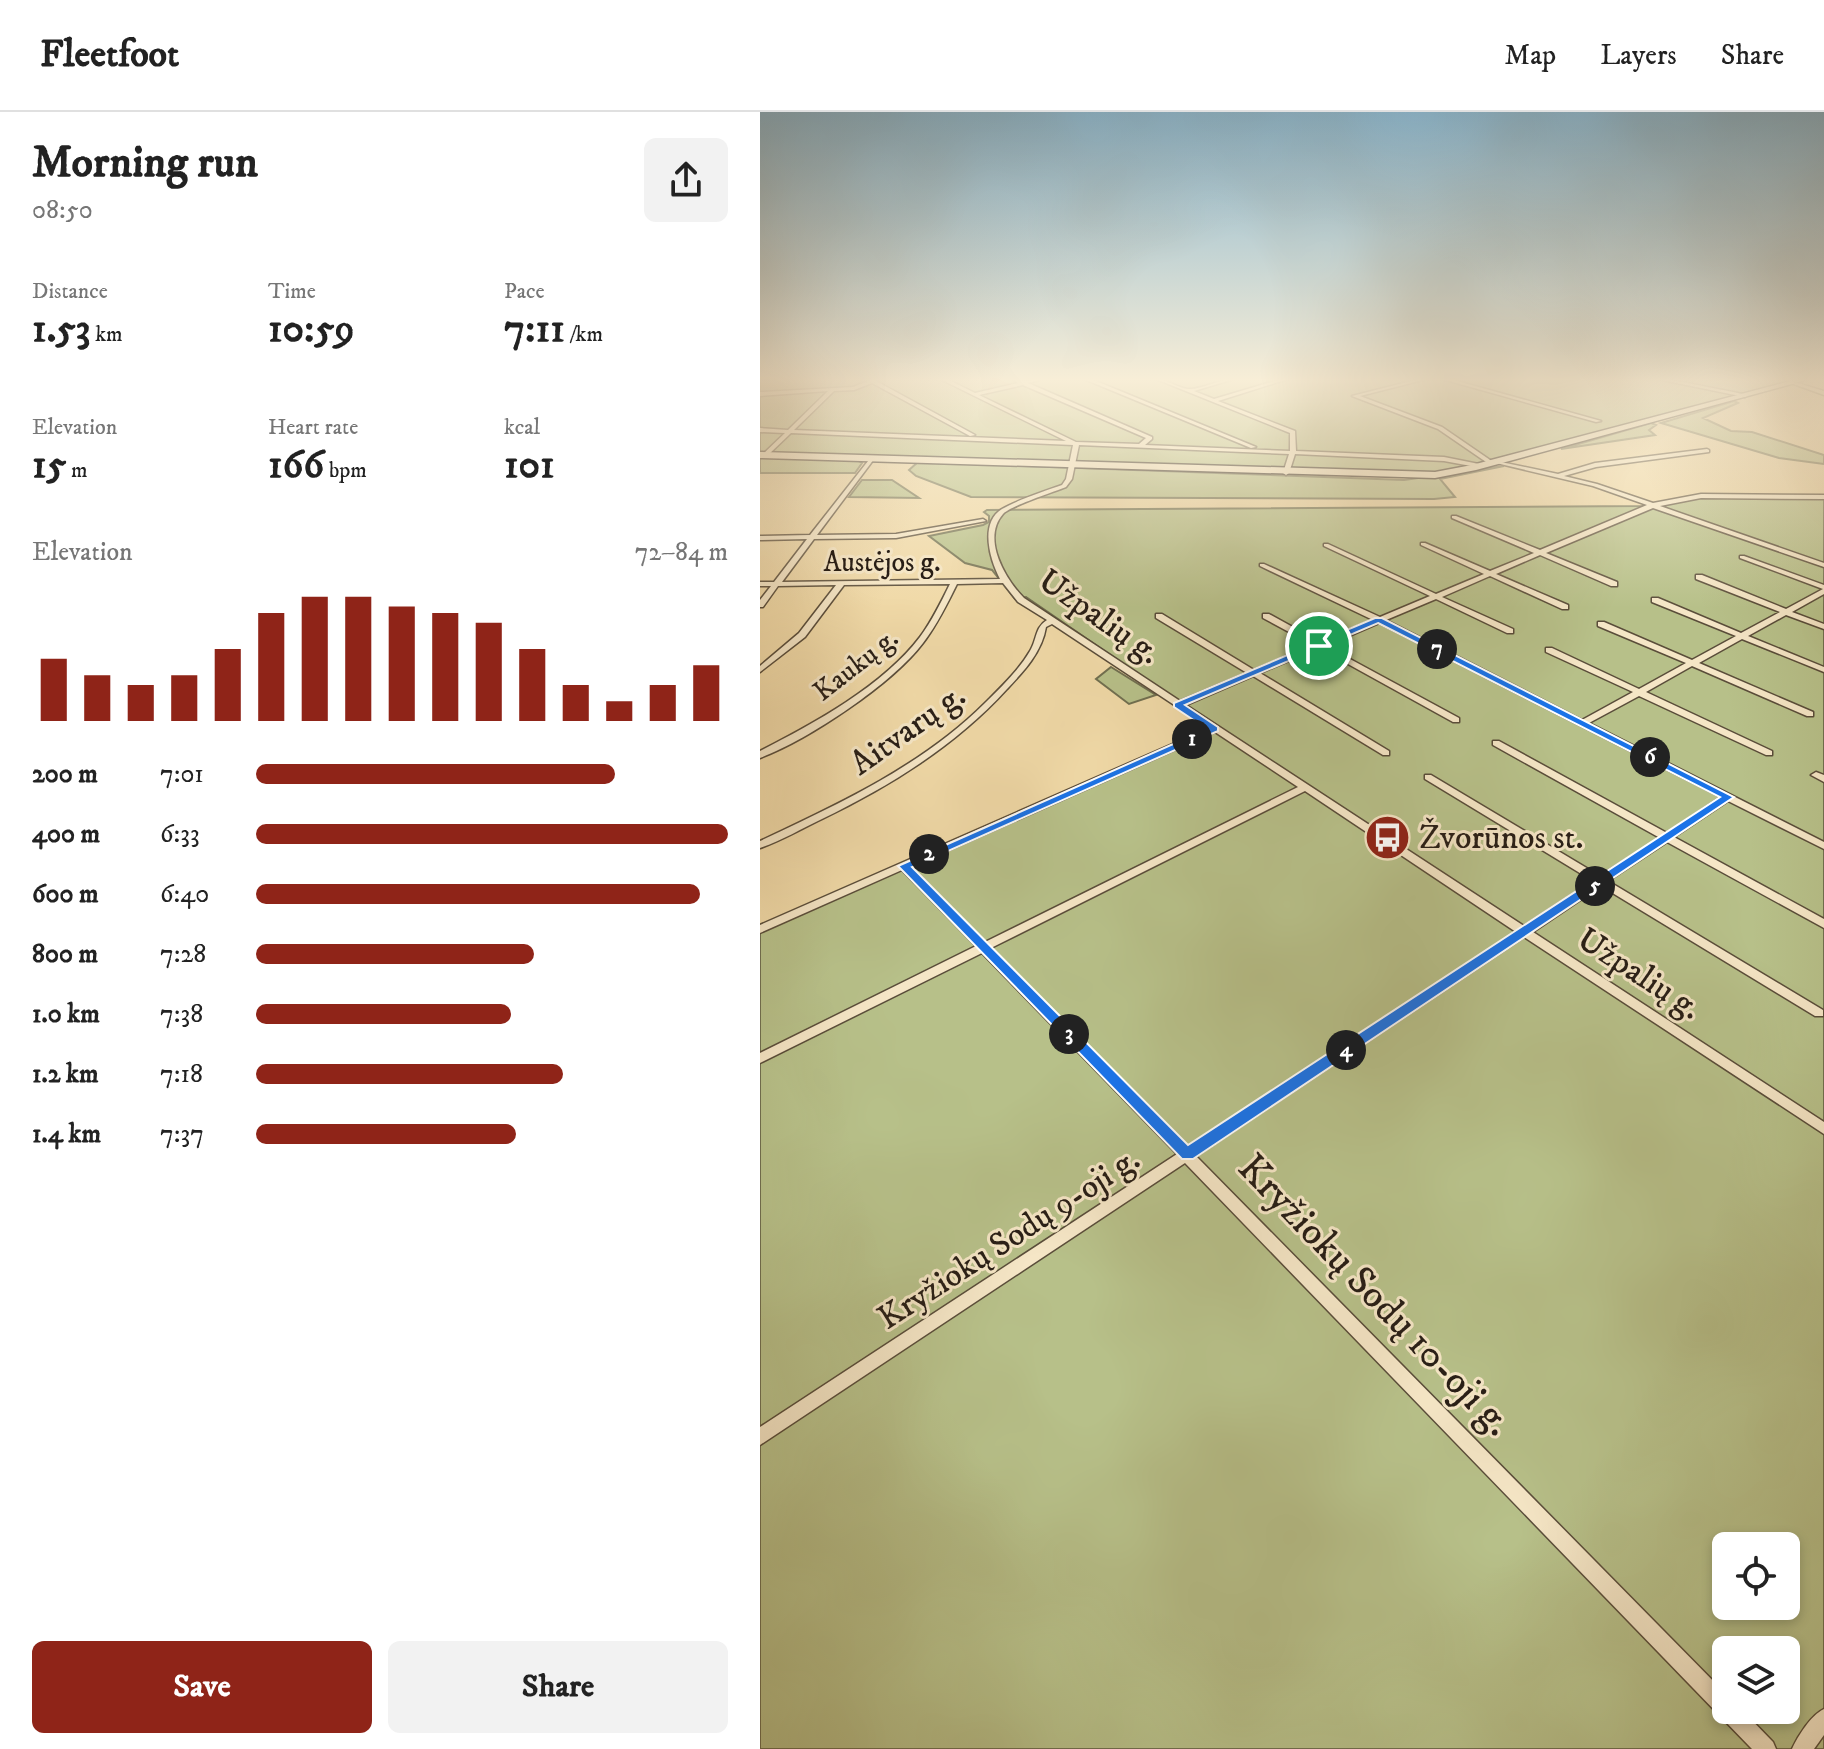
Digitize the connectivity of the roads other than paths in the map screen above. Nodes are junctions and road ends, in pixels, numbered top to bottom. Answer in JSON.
{"nodes":[{"id":1,"x":776,"y":455,"type":"edge"},
{"id":2,"x":1073,"y":455,"type":"edge"},
{"id":3,"x":1292,"y":455,"type":"edge"},
{"id":4,"x":1363,"y":455,"type":"edge"},
{"id":5,"x":1478,"y":455,"type":"edge"},
{"id":6,"x":1522,"y":455,"type":"edge"},
{"id":7,"x":1672,"y":455,"type":"edge"},
{"id":8,"x":872,"y":458,"type":"junction"},
{"id":9,"x":1490,"y":464,"type":"junction"},
{"id":10,"x":1071,"y":465,"type":"junction"},
{"id":11,"x":1286,"y":473,"type":"junction"},
{"id":12,"x":1560,"y":476,"type":"junction"},
{"id":13,"x":1824,"y":497,"type":"edge"},
{"id":14,"x":1654,"y":505,"type":"junction"},
{"id":15,"x":1454,"y":517,"type":"dead end"},
{"id":16,"x":983,"y":521,"type":"dead end"},
{"id":17,"x":760,"y":538,"type":"edge"},
{"id":18,"x":812,"y":538,"type":"junction"},
{"id":19,"x":1423,"y":544,"type":"dead end"},
{"id":20,"x":1326,"y":545,"type":"dead end"},
{"id":21,"x":1539,"y":553,"type":"junction"},
{"id":22,"x":1742,"y":557,"type":"dead end"},
{"id":23,"x":1262,"y":565,"type":"dead end"},
{"id":24,"x":1824,"y":565,"type":"edge"},
{"id":25,"x":1489,"y":574,"type":"junction"},
{"id":26,"x":1699,"y":577,"type":"dead end"},
{"id":27,"x":1003,"y":581,"type":"junction"},
{"id":28,"x":954,"y":583,"type":"junction"},
{"id":29,"x":760,"y":584,"type":"edge"},
{"id":30,"x":777,"y":584,"type":"junction"},
{"id":31,"x":841,"y":584,"type":"junction"},
{"id":32,"x":1614,"y":584,"type":"dead end"},
{"id":33,"x":1824,"y":589,"type":"edge"},
{"id":34,"x":1437,"y":596,"type":"junction"},
{"id":35,"x":1655,"y":600,"type":"dead end"},
{"id":36,"x":760,"y":605,"type":"edge"},
{"id":37,"x":1565,"y":607,"type":"dead end"},
{"id":38,"x":1786,"y":612,"type":"junction"},
{"id":39,"x":1159,"y":616,"type":"dead end"},
{"id":40,"x":1266,"y":616,"type":"dead end"},
{"id":41,"x":1379,"y":620,"type":"junction"},
{"id":42,"x":1051,"y":621,"type":"junction"},
{"id":43,"x":1601,"y":624,"type":"dead end"},
{"id":44,"x":1824,"y":627,"type":"edge"},
{"id":45,"x":1510,"y":631,"type":"dead end"},
{"id":46,"x":1742,"y":636,"type":"junction"},
{"id":47,"x":1319,"y":646,"type":"junction"},
{"id":48,"x":1549,"y":650,"type":"dead end"},
{"id":49,"x":1692,"y":663,"type":"junction"},
{"id":50,"x":760,"y":670,"type":"edge"},
{"id":51,"x":1824,"y":670,"type":"edge"},
{"id":52,"x":1254,"y":673,"type":"junction"},
{"id":53,"x":1639,"y":692,"type":"junction"},
{"id":54,"x":1178,"y":705,"type":"junction"},
{"id":55,"x":1810,"y":714,"type":"dead end"},
{"id":56,"x":1456,"y":720,"type":"dead end"},
{"id":57,"x":1583,"y":723,"type":"junction"},
{"id":58,"x":1215,"y":729,"type":"junction"},
{"id":59,"x":1496,"y":743,"type":"dead end"},
{"id":60,"x":1386,"y":753,"type":"dead end"},
{"id":61,"x":1769,"y":753,"type":"dead end"},
{"id":62,"x":760,"y":755,"type":"edge"},
{"id":63,"x":1428,"y":777,"type":"dead end"},
{"id":64,"x":1304,"y":788,"type":"junction"},
{"id":65,"x":1728,"y":797,"type":"junction"},
{"id":66,"x":1667,"y":837,"type":"junction"},
{"id":67,"x":760,"y":845,"type":"edge"},
{"id":68,"x":1824,"y":846,"type":"edge"},
{"id":69,"x":904,"y":866,"type":"junction"},
{"id":70,"x":1601,"y":882,"type":"junction"},
{"id":71,"x":1824,"y":924,"type":"edge"},
{"id":72,"x":760,"y":929,"type":"edge"},
{"id":73,"x":1524,"y":933,"type":"junction"},
{"id":74,"x":983,"y":947,"type":"junction"},
{"id":75,"x":1819,"y":1013,"type":"dead end"},
{"id":76,"x":760,"y":1058,"type":"edge"},
{"id":77,"x":1824,"y":1129,"type":"edge"},
{"id":78,"x":1187,"y":1154,"type":"junction"},
{"id":79,"x":760,"y":1437,"type":"edge"},
{"id":80,"x":1712,"y":1694,"type":"edge"},
{"id":81,"x":1824,"y":1719,"type":"edge"},
{"id":82,"x":1742,"y":1724,"type":"edge"},
{"id":83,"x":1766,"y":1749,"type":"edge"},
{"id":84,"x":1802,"y":1749,"type":"edge"}],
"edges":[{"from":1,"to":8,"type":"main road"},
{"from":2,"to":10,"type":"street"},
{"from":3,"to":11,"type":"street"},
{"from":4,"to":9,"type":"street"},
{"from":5,"to":9,"type":"street"},
{"from":6,"to":9,"type":"main road"},
{"from":7,"to":12,"type":"street"},
{"from":8,"to":10,"type":"main road"},
{"from":8,"to":18,"type":"street"},
{"from":9,"to":11,"type":"main road"},
{"from":9,"to":12,"type":"street"},
{"from":10,"to":11,"type":"main road"},
{"from":10,"to":27,"type":"street","name":"Užpalių g."},
{"from":12,"to":14,"type":"street"},
{"from":13,"to":14,"type":"street"},
{"from":14,"to":21,"type":"street"},
{"from":14,"to":24,"type":"street"},
{"from":15,"to":21,"type":"street"},
{"from":16,"to":18,"type":"street"},
{"from":17,"to":18,"type":"street"},
{"from":18,"to":30,"type":"street"},
{"from":19,"to":25,"type":"street"},
{"from":20,"to":34,"type":"street"},
{"from":21,"to":25,"type":"street"},
{"from":21,"to":32,"type":"street"},
{"from":22,"to":33,"type":"street"},
{"from":23,"to":41,"type":"street"},
{"from":25,"to":34,"type":"street"},
{"from":25,"to":37,"type":"street"},
{"from":26,"to":38,"type":"street"},
{"from":27,"to":28,"type":"street","name":"Austėjos g."},
{"from":27,"to":42,"type":"street","name":"Užpalių g."},
{"from":28,"to":31,"type":"street","name":"Austėjos g."},
{"from":28,"to":62,"type":"street","name":"Kaukų g."},
{"from":29,"to":30,"type":"street","name":"Austėjos g."},
{"from":30,"to":31,"type":"street","name":"Austėjos g."},
{"from":30,"to":36,"type":"street"},
{"from":31,"to":50,"type":"street"},
{"from":33,"to":38,"type":"street"},
{"from":34,"to":41,"type":"street"},
{"from":34,"to":45,"type":"street"},
{"from":35,"to":46,"type":"street"},
{"from":38,"to":44,"type":"street"},
{"from":38,"to":46,"type":"street"},
{"from":39,"to":52,"type":"street"},
{"from":40,"to":47,"type":"street"},
{"from":41,"to":47,"type":"street"},
{"from":41,"to":57,"type":"street"},
{"from":42,"to":54,"type":"street","name":"Užpalių g."},
{"from":42,"to":67,"type":"street","name":"Aitvarų g."},
{"from":43,"to":49,"type":"street"},
{"from":46,"to":49,"type":"street"},
{"from":46,"to":51,"type":"street"},
{"from":47,"to":52,"type":"street"},
{"from":47,"to":56,"type":"street"},
{"from":48,"to":53,"type":"street"},
{"from":49,"to":53,"type":"street"},
{"from":49,"to":55,"type":"street"},
{"from":52,"to":54,"type":"street"},
{"from":52,"to":60,"type":"street"},
{"from":53,"to":57,"type":"street"},
{"from":53,"to":61,"type":"street"},
{"from":54,"to":58,"type":"street","name":"Užpalių g."},
{"from":57,"to":65,"type":"street"},
{"from":58,"to":64,"type":"street","name":"Užpalių g."},
{"from":58,"to":69,"type":"street"},
{"from":59,"to":66,"type":"street"},
{"from":63,"to":70,"type":"street"},
{"from":64,"to":73,"type":"street","name":"Užpalių g."},
{"from":64,"to":74,"type":"street"},
{"from":65,"to":66,"type":"street","name":"Kryžiokų Sodų 9-oji g."},
{"from":65,"to":68,"type":"street"},
{"from":66,"to":70,"type":"street","name":"Kryžiokų Sodų 9-oji g."},
{"from":66,"to":71,"type":"street"},
{"from":69,"to":72,"type":"street"},
{"from":69,"to":74,"type":"street","name":"Kryžiokų Sodų 10-oji g."},
{"from":70,"to":73,"type":"street","name":"Kryžiokų Sodų 9-oji g."},
{"from":70,"to":75,"type":"street"},
{"from":73,"to":77,"type":"street","name":"Užpalių g."},
{"from":73,"to":78,"type":"street","name":"Kryžiokų Sodų 9-oji g."},
{"from":74,"to":76,"type":"street"},
{"from":74,"to":78,"type":"street","name":"Kryžiokų Sodų 10-oji g."},
{"from":78,"to":79,"type":"street","name":"Kryžiokų Sodų 9-oji g."},
{"from":78,"to":80,"type":"street","name":"Kryžiokų Sodų 10-oji g."},
{"from":81,"to":84,"type":"street"},
{"from":82,"to":83,"type":"street","name":"Kryžiokų Sodų 10-oji g."}]}
